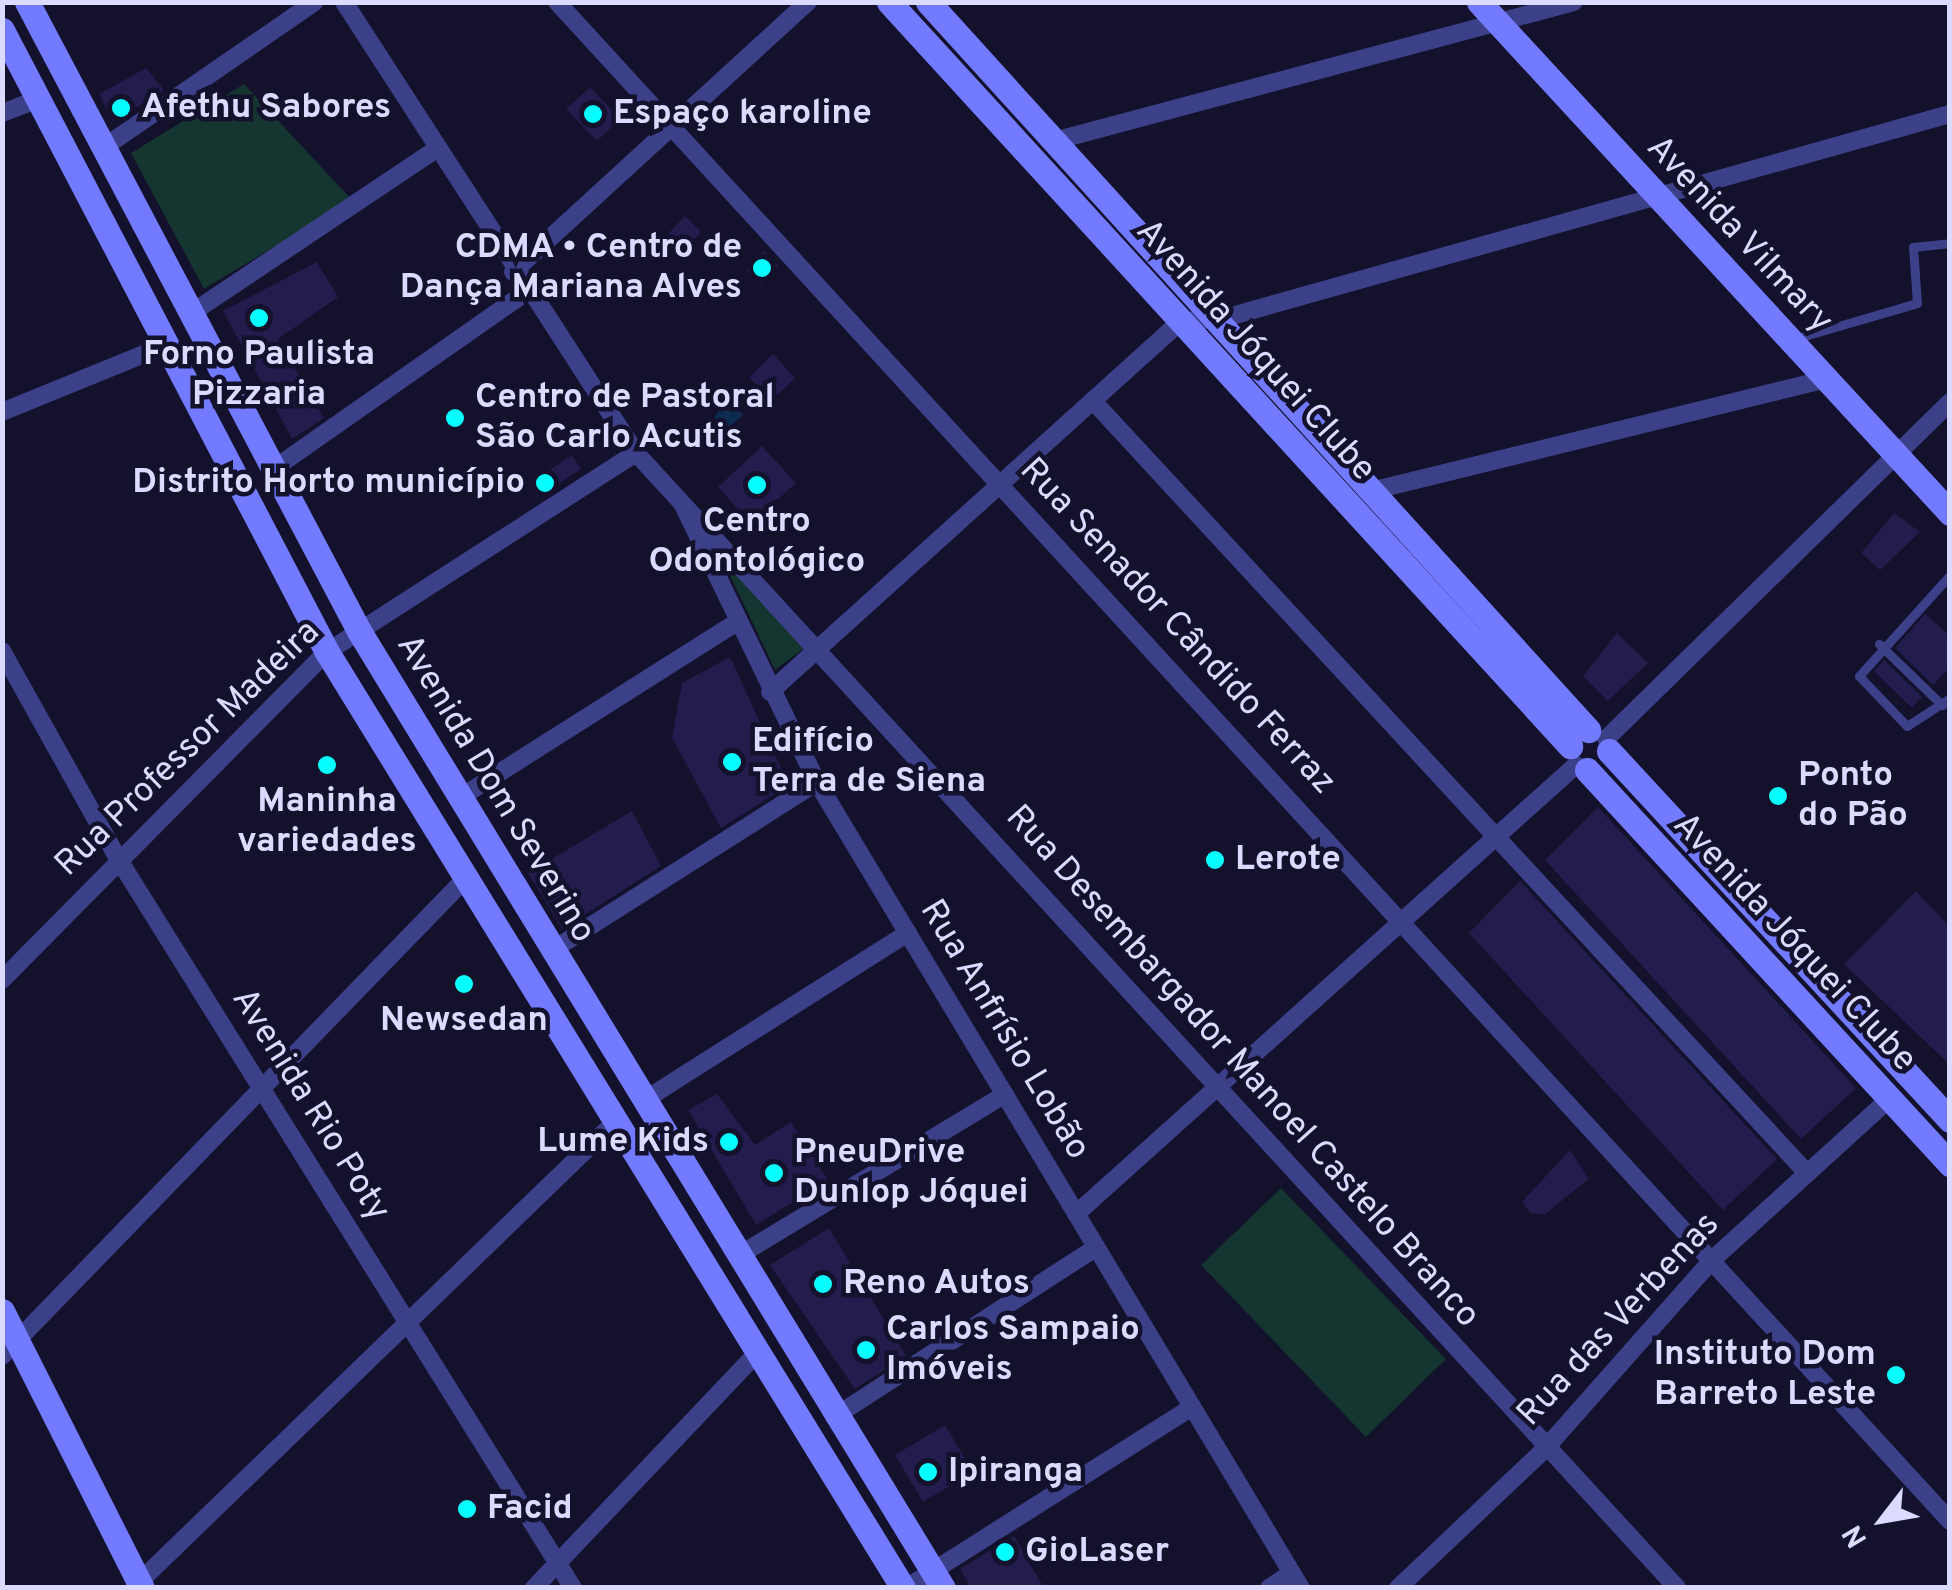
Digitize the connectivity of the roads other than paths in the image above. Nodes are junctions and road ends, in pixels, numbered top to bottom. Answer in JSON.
{"nodes":[{"id":1,"x":27,"y":2,"type":"edge"},
{"id":2,"x":315,"y":2,"type":"edge"},
{"id":3,"x":344,"y":2,"type":"edge"},
{"id":4,"x":557,"y":2,"type":"edge"},
{"id":5,"x":808,"y":2,"type":"edge"},
{"id":6,"x":889,"y":2,"type":"edge"},
{"id":7,"x":928,"y":2,"type":"edge"},
{"id":8,"x":1478,"y":2,"type":"edge"},
{"id":9,"x":1574,"y":2,"type":"edge"},
{"id":10,"x":1498,"y":24,"type":"junction"},
{"id":11,"x":2,"y":30,"type":"edge"},
{"id":12,"x":38,"y":99,"type":"junction"},
{"id":13,"x":2,"y":114,"type":"edge"},
{"id":14,"x":1950,"y":114,"type":"edge"},
{"id":15,"x":674,"y":125,"type":"junction"},
{"id":16,"x":1054,"y":141,"type":"junction"},
{"id":17,"x":103,"y":148,"type":"junction"},
{"id":18,"x":435,"y":150,"type":"junction"},
{"id":19,"x":1653,"y":194,"type":"junction"},
{"id":20,"x":1950,"y":243,"type":"edge"},
{"id":21,"x":513,"y":272,"type":"junction"},
{"id":22,"x":525,"y":293,"type":"junction"},
{"id":23,"x":190,"y":314,"type":"junction"},
{"id":24,"x":1221,"y":319,"type":"junction"},
{"id":25,"x":1181,"y":321,"type":"junction"},
{"id":26,"x":1790,"y":340,"type":"junction"},
{"id":27,"x":166,"y":345,"type":"junction"},
{"id":28,"x":1826,"y":380,"type":"junction"},
{"id":29,"x":1094,"y":402,"type":"junction"},
{"id":30,"x":1950,"y":402,"type":"edge"},
{"id":31,"x":2,"y":412,"type":"edge"},
{"id":32,"x":636,"y":452,"type":"junction"},
{"id":33,"x":1897,"y":456,"type":"junction"},
{"id":34,"x":272,"y":470,"type":"junction"},
{"id":35,"x":1003,"y":487,"type":"junction"},
{"id":36,"x":1374,"y":490,"type":"junction"},
{"id":37,"x":676,"y":491,"type":"junction"},
{"id":38,"x":1950,"y":513,"type":"edge"},
{"id":39,"x":1950,"y":575,"type":"edge"},
{"id":40,"x":734,"y":624,"type":"junction"},
{"id":41,"x":359,"y":631,"type":"junction"},
{"id":42,"x":1880,"y":644,"type":"junction"},
{"id":43,"x":2,"y":651,"type":"edge"},
{"id":44,"x":327,"y":652,"type":"junction"},
{"id":45,"x":824,"y":653,"type":"junction"},
{"id":46,"x":770,"y":692,"type":"junction"},
{"id":47,"x":1946,"y":701,"type":"edge"},
{"id":48,"x":1589,"y":750,"type":"junction"},
{"id":49,"x":817,"y":782,"type":"junction"},
{"id":50,"x":458,"y":799,"type":"junction"},
{"id":51,"x":1501,"y":832,"type":"junction"},
{"id":52,"x":119,"y":860,"type":"junction"},
{"id":53,"x":466,"y":878,"type":"junction"},
{"id":54,"x":1404,"y":920,"type":"junction"},
{"id":55,"x":908,"y":933,"type":"junction"},
{"id":56,"x":551,"y":950,"type":"junction"},
{"id":57,"x":2,"y":980,"type":"edge"},
{"id":58,"x":1912,"y":1079,"type":"junction"},
{"id":59,"x":1217,"y":1088,"type":"junction"},
{"id":60,"x":264,"y":1093,"type":"junction"},
{"id":61,"x":1005,"y":1094,"type":"junction"},
{"id":62,"x":1890,"y":1098,"type":"junction"},
{"id":63,"x":643,"y":1101,"type":"junction"},
{"id":64,"x":617,"y":1120,"type":"junction"},
{"id":65,"x":1950,"y":1120,"type":"edge"},
{"id":66,"x":1950,"y":1164,"type":"edge"},
{"id":67,"x":1807,"y":1173,"type":"junction"},
{"id":68,"x":1076,"y":1214,"type":"junction"},
{"id":69,"x":1095,"y":1248,"type":"junction"},
{"id":70,"x":738,"y":1256,"type":"junction"},
{"id":71,"x":1711,"y":1261,"type":"junction"},
{"id":72,"x":2,"y":1311,"type":"edge"},
{"id":73,"x":410,"y":1325,"type":"junction"},
{"id":74,"x":10,"y":1348,"type":"edge"},
{"id":75,"x":757,"y":1353,"type":"junction"},
{"id":76,"x":1189,"y":1409,"type":"junction"},
{"id":77,"x":834,"y":1417,"type":"junction"},
{"id":78,"x":1544,"y":1450,"type":"junction"},
{"id":79,"x":1950,"y":1521,"type":"edge"},
{"id":80,"x":558,"y":1561,"type":"junction"},
{"id":81,"x":937,"y":1578,"type":"edge"},
{"id":82,"x":1296,"y":1581,"type":"edge"},
{"id":83,"x":138,"y":1586,"type":"edge"},
{"id":84,"x":534,"y":1588,"type":"edge"},
{"id":85,"x":574,"y":1588,"type":"edge"},
{"id":86,"x":904,"y":1588,"type":"edge"},
{"id":87,"x":1269,"y":1588,"type":"edge"},
{"id":88,"x":1398,"y":1588,"type":"edge"},
{"id":89,"x":1677,"y":1588,"type":"edge"}],
"edges":[{"from":1,"to":17,"type":"main road","name":"Avenida Dom Severino"},
{"from":2,"to":17,"type":"street"},
{"from":3,"to":18,"type":"street","name":"Rua Desembargador Manoel Castelo Branco"},
{"from":4,"to":15,"type":"street","name":"Rua Senador Cândido Ferraz"},
{"from":5,"to":15,"type":"street"},
{"from":6,"to":25,"type":"main road","name":"Avenida Jóquei Clube"},
{"from":7,"to":16,"type":"main road","name":"Avenida Jóquei Clube"},
{"from":8,"to":10,"type":"main road","name":"Avenida Vilmary"},
{"from":9,"to":10,"type":"street"},
{"from":10,"to":16,"type":"street"},
{"from":10,"to":19,"type":"main road","name":"Avenida Vilmary"},
{"from":11,"to":12,"type":"main road","name":"Avenida Dom Severino"},
{"from":12,"to":13,"type":"street"},
{"from":12,"to":27,"type":"main road","name":"Avenida Dom Severino"},
{"from":14,"to":19,"type":"street"},
{"from":15,"to":21,"type":"street"},
{"from":15,"to":35,"type":"street","name":"Rua Senador Cândido Ferraz"},
{"from":16,"to":24,"type":"main road","name":"Avenida Jóquei Clube"},
{"from":17,"to":23,"type":"main road","name":"Avenida Dom Severino"},
{"from":18,"to":21,"type":"street","name":"Rua Desembargador Manoel Castelo Branco"},
{"from":18,"to":23,"type":"street"},
{"from":19,"to":24,"type":"street"},
{"from":19,"to":26,"type":"main road","name":"Avenida Vilmary"},
{"from":20,"to":26,"type":"lane"},
{"from":21,"to":22,"type":"street","name":"Rua Desembargador Manoel Castelo Branco"},
{"from":22,"to":32,"type":"street","name":"Rua Desembargador Manoel Castelo Branco"},
{"from":22,"to":34,"type":"street"},
{"from":23,"to":34,"type":"main road","name":"Avenida Dom Severino"},
{"from":24,"to":25,"type":"street"},
{"from":24,"to":36,"type":"main road","name":"Avenida Jóquei Clube"},
{"from":25,"to":29,"type":"street"},
{"from":25,"to":48,"type":"main road","name":"Avenida Jóquei Clube"},
{"from":26,"to":28,"type":"main road","name":"Avenida Vilmary"},
{"from":27,"to":31,"type":"street"},
{"from":27,"to":44,"type":"main road","name":"Avenida Dom Severino"},
{"from":28,"to":33,"type":"main road","name":"Avenida Vilmary"},
{"from":28,"to":36,"type":"street"},
{"from":29,"to":35,"type":"street"},
{"from":29,"to":51,"type":"street"},
{"from":30,"to":33,"type":"street"},
{"from":32,"to":37,"type":"street","name":"Rua Desembargador Manoel Castelo Branco"},
{"from":32,"to":41,"type":"street","name":"Rua Professor Madeira"},
{"from":33,"to":38,"type":"main road","name":"Avenida Vilmary"},
{"from":33,"to":48,"type":"street"},
{"from":34,"to":41,"type":"main road","name":"Avenida Dom Severino"},
{"from":35,"to":45,"type":"street"},
{"from":35,"to":54,"type":"street","name":"Rua Senador Cândido Ferraz"},
{"from":36,"to":48,"type":"main road","name":"Avenida Jóquei Clube"},
{"from":37,"to":40,"type":"street","name":"Rua Anfrísio Lobão"},
{"from":37,"to":45,"type":"street","name":"Rua Desembargador Manoel Castelo Branco"},
{"from":39,"to":42,"type":"lane"},
{"from":40,"to":46,"type":"street","name":"Rua Anfrísio Lobão"},
{"from":40,"to":50,"type":"street"},
{"from":41,"to":44,"type":"street","name":"Rua Professor Madeira"},
{"from":41,"to":50,"type":"main road","name":"Avenida Dom Severino"},
{"from":42,"to":47,"type":"lane"},
{"from":42,"to":47,"type":"lane"},
{"from":43,"to":52,"type":"street","name":"Avenida Rio Poty"},
{"from":44,"to":52,"type":"street","name":"Rua Professor Madeira"},
{"from":44,"to":53,"type":"main road","name":"Avenida Dom Severino"},
{"from":45,"to":46,"type":"street"},
{"from":45,"to":59,"type":"street","name":"Rua Desembargador Manoel Castelo Branco"},
{"from":46,"to":49,"type":"street","name":"Rua Anfrísio Lobão"},
{"from":48,"to":51,"type":"street"},
{"from":48,"to":58,"type":"main road","name":"Avenida Jóquei Clube"},
{"from":48,"to":62,"type":"main road","name":"Avenida Jóquei Clube"},
{"from":49,"to":55,"type":"street","name":"Rua Anfrísio Lobão"},
{"from":49,"to":56,"type":"street"},
{"from":50,"to":56,"type":"main road","name":"Avenida Dom Severino"},
{"from":51,"to":54,"type":"street"},
{"from":51,"to":67,"type":"street"},
{"from":52,"to":57,"type":"street","name":"Rua Professor Madeira"},
{"from":52,"to":60,"type":"street","name":"Avenida Rio Poty"},
{"from":53,"to":60,"type":"street"},
{"from":53,"to":64,"type":"main road","name":"Avenida Dom Severino"},
{"from":54,"to":59,"type":"street"},
{"from":54,"to":71,"type":"street","name":"Rua Senador Cândido Ferraz"},
{"from":55,"to":61,"type":"street","name":"Rua Anfrísio Lobão"},
{"from":55,"to":63,"type":"street"},
{"from":56,"to":63,"type":"main road","name":"Avenida Dom Severino"},
{"from":58,"to":62,"type":"main road"},
{"from":58,"to":65,"type":"main road","name":"Avenida Jóquei Clube"},
{"from":59,"to":68,"type":"street"},
{"from":59,"to":78,"type":"street","name":"Rua Desembargador Manoel Castelo Branco"},
{"from":60,"to":73,"type":"street","name":"Avenida Rio Poty"},
{"from":60,"to":74,"type":"street"},
{"from":61,"to":68,"type":"street","name":"Rua Anfrísio Lobão"},
{"from":61,"to":70,"type":"street"},
{"from":62,"to":66,"type":"main road","name":"Avenida Jóquei Clube"},
{"from":62,"to":67,"type":"street","name":"Rua das Verbenas"},
{"from":63,"to":70,"type":"main road","name":"Avenida Dom Severino"},
{"from":64,"to":73,"type":"street"},
{"from":64,"to":75,"type":"main road","name":"Avenida Dom Severino"},
{"from":67,"to":71,"type":"street","name":"Rua das Verbenas"},
{"from":68,"to":69,"type":"street","name":"Rua Anfrísio Lobão"},
{"from":69,"to":76,"type":"street","name":"Rua Anfrísio Lobão"},
{"from":69,"to":77,"type":"street"},
{"from":70,"to":77,"type":"main road","name":"Avenida Dom Severino"},
{"from":71,"to":78,"type":"street","name":"Rua das Verbenas"},
{"from":71,"to":79,"type":"street","name":"Rua Senador Cândido Ferraz"},
{"from":72,"to":74,"type":"main road"},
{"from":73,"to":80,"type":"street","name":"Avenida Rio Poty"},
{"from":73,"to":83,"type":"street"},
{"from":74,"to":83,"type":"main road"},
{"from":75,"to":80,"type":"street"},
{"from":75,"to":86,"type":"main road","name":"Avenida Dom Severino"},
{"from":76,"to":81,"type":"street"},
{"from":76,"to":82,"type":"street","name":"Rua Anfrísio Lobão"},
{"from":77,"to":81,"type":"main road","name":"Avenida Dom Severino"},
{"from":78,"to":88,"type":"street","name":"Rua das Verbenas"},
{"from":78,"to":89,"type":"street","name":"Rua Desembargador Manoel Castelo Branco"},
{"from":80,"to":84,"type":"street"},
{"from":80,"to":85,"type":"street","name":"Avenida Rio Poty"},
{"from":81,"to":86,"type":"street"},
{"from":82,"to":87,"type":"street"}]}
